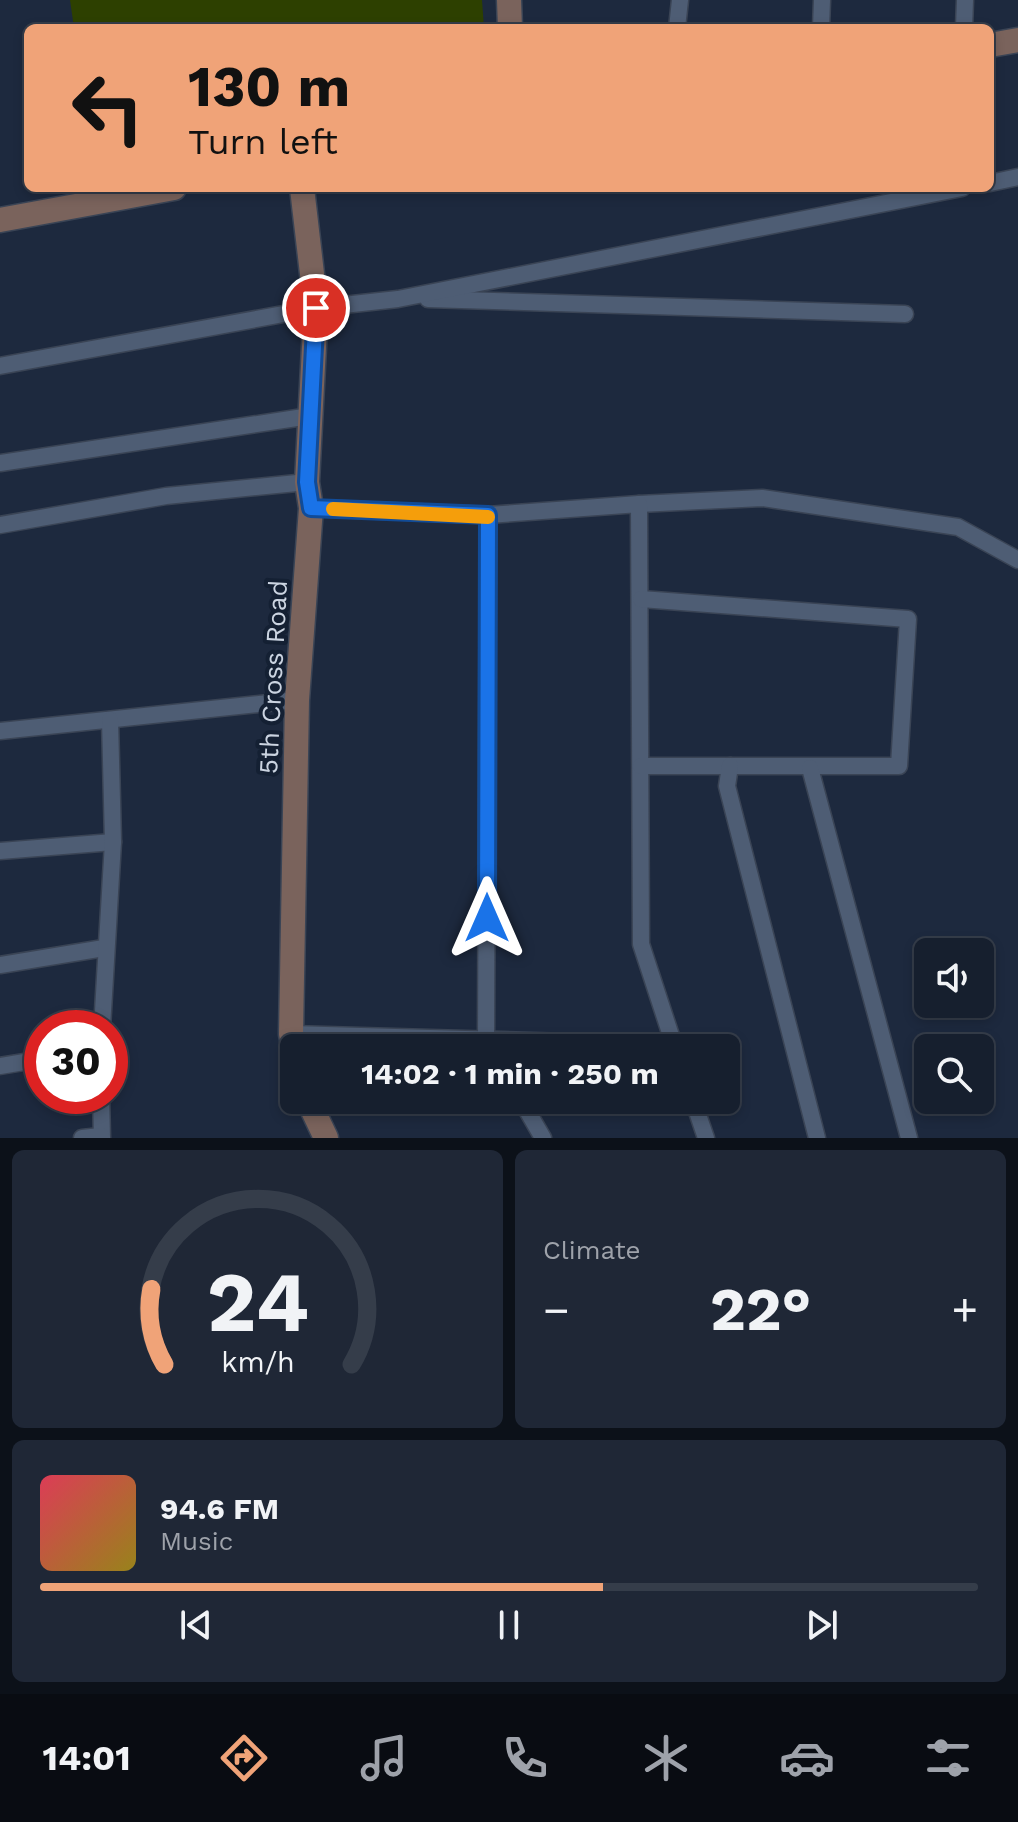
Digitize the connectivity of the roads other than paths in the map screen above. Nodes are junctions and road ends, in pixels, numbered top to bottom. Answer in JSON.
{"nodes":[{"id":1,"x":509,"y":0,"type":"edge"},
{"id":2,"x":680,"y":0,"type":"edge"},
{"id":3,"x":822,"y":0,"type":"edge"},
{"id":4,"x":965,"y":0,"type":"edge"},
{"id":5,"x":510,"y":24,"type":"edge"},
{"id":6,"x":677,"y":24,"type":"edge"},
{"id":7,"x":821,"y":24,"type":"edge"},
{"id":8,"x":964,"y":24,"type":"edge"},
{"id":9,"x":1018,"y":40,"type":"edge"},
{"id":10,"x":994,"y":44,"type":"edge"},
{"id":11,"x":1018,"y":177,"type":"edge"},
{"id":12,"x":994,"y":182,"type":"edge"},
{"id":13,"x":152,"y":192,"type":"edge"},
{"id":14,"x":302,"y":192,"type":"edge"},
{"id":15,"x":942,"y":192,"type":"edge"},
{"id":16,"x":0,"y":220,"type":"edge"},
{"id":17,"x":398,"y":299,"type":"junction"},
{"id":18,"x":316,"y":308,"type":"junction"},
{"id":19,"x":905,"y":314,"type":"dead end"},
{"id":20,"x":0,"y":366,"type":"edge"},
{"id":21,"x":310,"y":416,"type":"junction"},
{"id":22,"x":0,"y":463,"type":"edge"},
{"id":23,"x":307,"y":482,"type":"junction"},
{"id":24,"x":639,"y":504,"type":"junction"},
{"id":25,"x":311,"y":508,"type":"junction"},
{"id":26,"x":488,"y":515,"type":"junction"},
{"id":27,"x":0,"y":525,"type":"edge"},
{"id":28,"x":1018,"y":560,"type":"edge"},
{"id":29,"x":641,"y":599,"type":"junction"},
{"id":30,"x":297,"y":700,"type":"junction"},
{"id":31,"x":110,"y":720,"type":"junction"},
{"id":32,"x":0,"y":731,"type":"edge"},
{"id":33,"x":641,"y":766,"type":"junction"},
{"id":34,"x":730,"y":766,"type":"junction"},
{"id":35,"x":810,"y":768,"type":"junction"},
{"id":36,"x":113,"y":842,"type":"junction"},
{"id":37,"x":0,"y":851,"type":"edge"},
{"id":38,"x":104,"y":948,"type":"junction"},
{"id":39,"x":0,"y":965,"type":"edge"},
{"id":40,"x":102,"y":1010,"type":"edge"},
{"id":41,"x":292,"y":1034,"type":"edge"},
{"id":42,"x":488,"y":1034,"type":"edge"},
{"id":43,"x":670,"y":1034,"type":"edge"},
{"id":44,"x":24,"y":1062,"type":"edge"},
{"id":45,"x":0,"y":1066,"type":"edge"},
{"id":46,"x":101,"y":1114,"type":"edge"},
{"id":47,"x":315,"y":1114,"type":"edge"},
{"id":48,"x":529,"y":1114,"type":"edge"},
{"id":49,"x":698,"y":1114,"type":"edge"},
{"id":50,"x":102,"y":1137,"type":"edge"},
{"id":51,"x":82,"y":1138,"type":"edge"},
{"id":52,"x":326,"y":1138,"type":"edge"},
{"id":53,"x":543,"y":1138,"type":"edge"},
{"id":54,"x":706,"y":1138,"type":"edge"},
{"id":55,"x":817,"y":1138,"type":"edge"},
{"id":56,"x":909,"y":1138,"type":"edge"}],
"edges":[{"from":1,"to":5,"type":"street"},
{"from":2,"to":6,"type":"street"},
{"from":3,"to":7,"type":"street"},
{"from":4,"to":8,"type":"street"},
{"from":9,"to":10,"type":"street"},
{"from":11,"to":12,"type":"street"},
{"from":13,"to":16,"type":"street"},
{"from":14,"to":18,"type":"street","name":"5th Cross Road"},
{"from":15,"to":17,"type":"street"},
{"from":17,"to":18,"type":"street"},
{"from":17,"to":19,"type":"street"},
{"from":18,"to":20,"type":"street"},
{"from":18,"to":21,"type":"street","name":"5th Cross Road"},
{"from":21,"to":22,"type":"street"},
{"from":21,"to":23,"type":"street","name":"5th Cross Road"},
{"from":23,"to":25,"type":"street","name":"5th Cross Road"},
{"from":23,"to":27,"type":"street"},
{"from":24,"to":26,"type":"street"},
{"from":24,"to":28,"type":"street"},
{"from":24,"to":29,"type":"street"},
{"from":25,"to":26,"type":"street"},
{"from":25,"to":30,"type":"street","name":"5th Cross Road"},
{"from":26,"to":42,"type":"street"},
{"from":29,"to":33,"type":"street"},
{"from":29,"to":35,"type":"street"},
{"from":30,"to":31,"type":"street"},
{"from":30,"to":41,"type":"street","name":"5th Cross Road"},
{"from":31,"to":32,"type":"street"},
{"from":31,"to":36,"type":"street"},
{"from":33,"to":34,"type":"street"},
{"from":33,"to":43,"type":"street"},
{"from":34,"to":35,"type":"street"},
{"from":34,"to":55,"type":"street"},
{"from":35,"to":56,"type":"street"},
{"from":36,"to":37,"type":"street"},
{"from":36,"to":38,"type":"street"},
{"from":38,"to":39,"type":"street"},
{"from":38,"to":40,"type":"street"},
{"from":44,"to":45,"type":"street"},
{"from":46,"to":50,"type":"street"},
{"from":47,"to":52,"type":"street"},
{"from":48,"to":53,"type":"street"},
{"from":49,"to":54,"type":"street"},
{"from":50,"to":51,"type":"street"}]}
